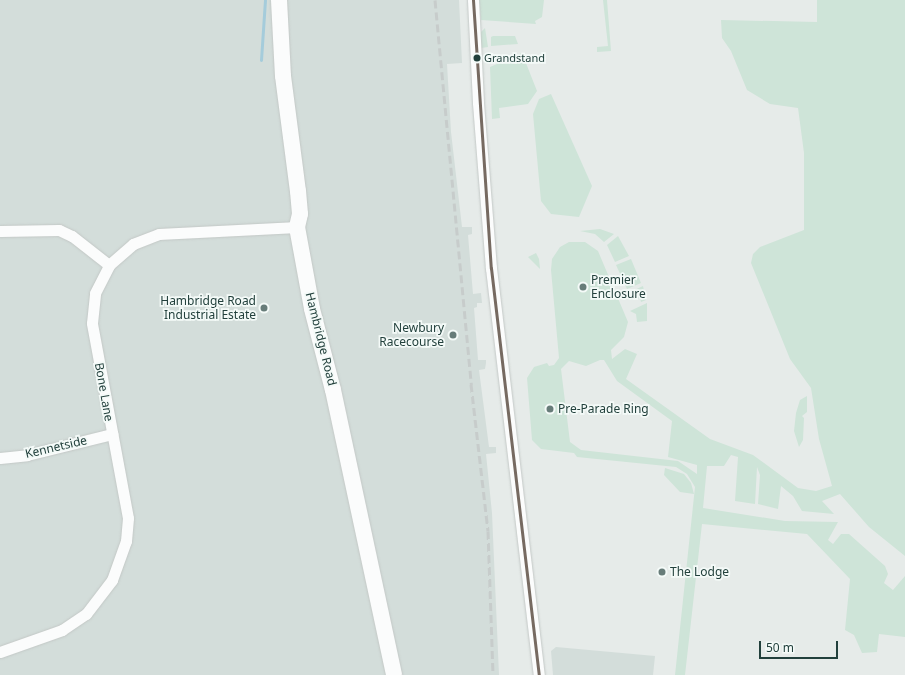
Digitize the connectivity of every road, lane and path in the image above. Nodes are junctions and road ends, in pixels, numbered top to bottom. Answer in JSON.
{"nodes":[{"id":1,"x":278,"y":0,"type":"edge"},
{"id":2,"x":473,"y":0,"type":"edge"},
{"id":3,"x":297,"y":227,"type":"junction"},
{"id":4,"x":0,"y":231,"type":"edge"},
{"id":5,"x":109,"y":265,"type":"junction"},
{"id":6,"x":112,"y":434,"type":"junction"},
{"id":7,"x":0,"y":458,"type":"edge"},
{"id":8,"x":0,"y":652,"type":"edge"},
{"id":9,"x":394,"y":675,"type":"edge"},
{"id":10,"x":539,"y":675,"type":"edge"}],
"edges":[{"from":1,"to":3,"type":"main road","name":"Hambridge Road"},
{"from":2,"to":10,"type":"street"},
{"from":3,"to":5,"type":"street","name":"Bone Lane"},
{"from":3,"to":9,"type":"main road","name":"Hambridge Road"},
{"from":4,"to":5,"type":"street"},
{"from":5,"to":6,"type":"street","name":"Bone Lane"},
{"from":6,"to":7,"type":"street","name":"Kennetside"},
{"from":6,"to":8,"type":"street","name":"Bone Lane"}]}
